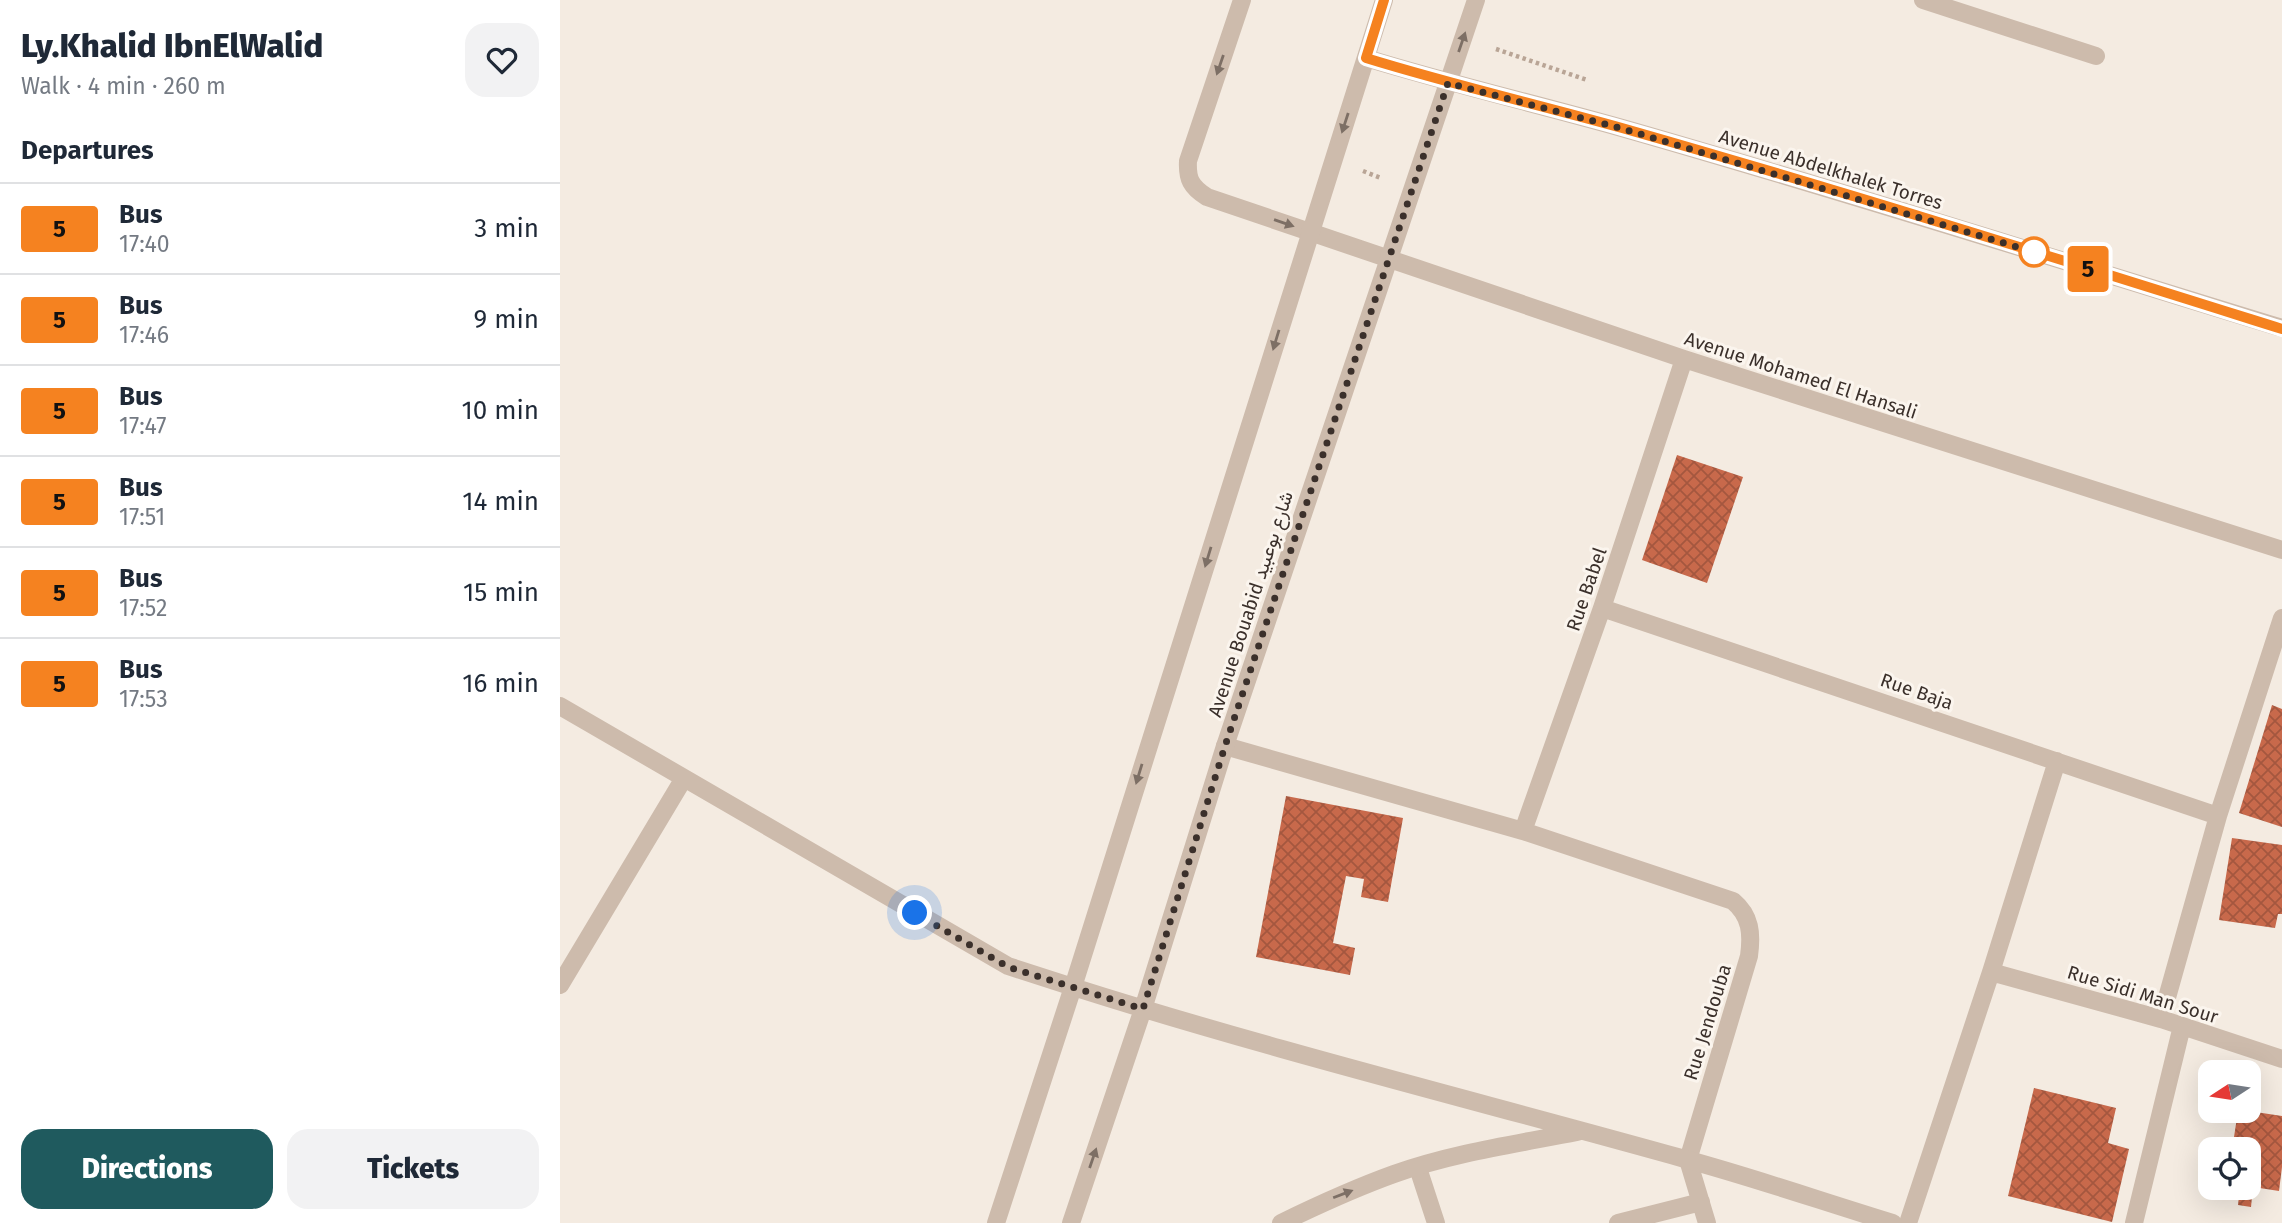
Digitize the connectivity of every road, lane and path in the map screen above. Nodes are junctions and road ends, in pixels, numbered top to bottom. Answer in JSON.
{"nodes":[{"id":1,"x":1242,"y":0,"type":"edge"},
{"id":2,"x":1384,"y":0,"type":"edge"},
{"id":3,"x":1476,"y":0,"type":"edge"},
{"id":4,"x":1923,"y":0,"type":"edge"},
{"id":5,"x":2096,"y":56,"type":"dead end"},
{"id":6,"x":1366,"y":58,"type":"junction"},
{"id":7,"x":1448,"y":83,"type":"junction"},
{"id":8,"x":1333,"y":160,"type":"junction"},
{"id":9,"x":1413,"y":190,"type":"junction"},
{"id":10,"x":1310,"y":232,"type":"junction"},
{"id":11,"x":1388,"y":258,"type":"junction"},
{"id":12,"x":2282,"y":328,"type":"edge"},
{"id":13,"x":1684,"y":359,"type":"junction"},
{"id":14,"x":2282,"y":550,"type":"edge"},
{"id":15,"x":1602,"y":608,"type":"junction"},
{"id":16,"x":2282,"y":618,"type":"edge"},
{"id":17,"x":560,"y":706,"type":"edge"},
{"id":18,"x":1225,"y":746,"type":"junction"},
{"id":19,"x":2057,"y":761,"type":"junction"},
{"id":20,"x":684,"y":778,"type":"junction"},
{"id":21,"x":2218,"y":816,"type":"junction"},
{"id":22,"x":1523,"y":831,"type":"junction"},
{"id":23,"x":1991,"y":972,"type":"junction"},
{"id":24,"x":560,"y":985,"type":"edge"},
{"id":25,"x":1073,"y":987,"type":"junction"},
{"id":26,"x":1143,"y":1009,"type":"junction"},
{"id":27,"x":2161,"y":1018,"type":"junction"},
{"id":28,"x":2182,"y":1026,"type":"junction"},
{"id":29,"x":2282,"y":1059,"type":"edge"},
{"id":30,"x":1582,"y":1131,"type":"junction"},
{"id":31,"x":1688,"y":1160,"type":"junction"},
{"id":32,"x":1418,"y":1167,"type":"junction"},
{"id":33,"x":1701,"y":1202,"type":"junction"},
{"id":34,"x":996,"y":1223,"type":"edge"},
{"id":35,"x":1071,"y":1223,"type":"edge"},
{"id":36,"x":1281,"y":1223,"type":"edge"},
{"id":37,"x":1436,"y":1223,"type":"edge"},
{"id":38,"x":1618,"y":1223,"type":"edge"},
{"id":39,"x":1707,"y":1223,"type":"edge"},
{"id":40,"x":1893,"y":1223,"type":"edge"},
{"id":41,"x":1908,"y":1223,"type":"edge"},
{"id":42,"x":2134,"y":1223,"type":"edge"}],
"edges":[{"from":1,"to":10,"type":"street","name":"Avenue Mohamed El Hansali","one_way":true},
{"from":2,"to":6,"type":"street"},
{"from":7,"to":3,"type":"street","name":"Avenue Bouabid شارع بوعبيد","one_way":true},
{"from":4,"to":5,"type":"street"},
{"from":6,"to":7,"type":"street","name":"Avenue Abdelkhalek Torres"},
{"from":6,"to":8,"type":"street","one_way":true},
{"from":7,"to":9,"type":"street","name":"Avenue Bouabid شارع بوعبيد"},
{"from":7,"to":12,"type":"street","name":"Avenue Abdelkhalek Torres"},
{"from":8,"to":9,"type":"path"},
{"from":8,"to":10,"type":"street"},
{"from":9,"to":11,"type":"street","name":"Avenue Bouabid شارع بوعبيد"},
{"from":10,"to":11,"type":"street","name":"Avenue Mohamed El Hansali"},
{"from":10,"to":25,"type":"street","one_way":true},
{"from":11,"to":13,"type":"street","name":"Avenue Mohamed El Hansali"},
{"from":11,"to":18,"type":"street","name":"Avenue Bouabid شارع بوعبيد"},
{"from":13,"to":14,"type":"street","name":"Avenue Mohamed El Hansali"},
{"from":13,"to":15,"type":"street","name":"Rue Babel"},
{"from":15,"to":19,"type":"street","name":"Rue Baja"},
{"from":15,"to":22,"type":"street","name":"Rue Babel"},
{"from":16,"to":21,"type":"street"},
{"from":17,"to":20,"type":"street"},
{"from":18,"to":22,"type":"street"},
{"from":18,"to":26,"type":"street","name":"Avenue Bouabid شارع بوعبيد"},
{"from":19,"to":21,"type":"street","name":"Rue Baja"},
{"from":19,"to":23,"type":"street"},
{"from":20,"to":24,"type":"street"},
{"from":20,"to":25,"type":"street"},
{"from":21,"to":27,"type":"street"},
{"from":22,"to":31,"type":"street","name":"Rue Jendouba"},
{"from":23,"to":27,"type":"street","name":"Rue Sidi Man Sour"},
{"from":23,"to":41,"type":"street"},
{"from":25,"to":26,"type":"street"},
{"from":25,"to":34,"type":"street"},
{"from":26,"to":30,"type":"street"},
{"from":35,"to":26,"type":"street","name":"Avenue Bouabid شارع بوعبيد","one_way":true},
{"from":27,"to":28,"type":"street","name":"Rue Sidi Man Sour"},
{"from":28,"to":29,"type":"street","name":"Rue Sidi Man Sour"},
{"from":28,"to":42,"type":"street"},
{"from":30,"to":31,"type":"street"},
{"from":30,"to":32,"type":"street"},
{"from":31,"to":33,"type":"street"},
{"from":31,"to":40,"type":"street"},
{"from":36,"to":32,"type":"street","one_way":true},
{"from":32,"to":37,"type":"street"},
{"from":33,"to":38,"type":"street"},
{"from":33,"to":39,"type":"street"}]}
